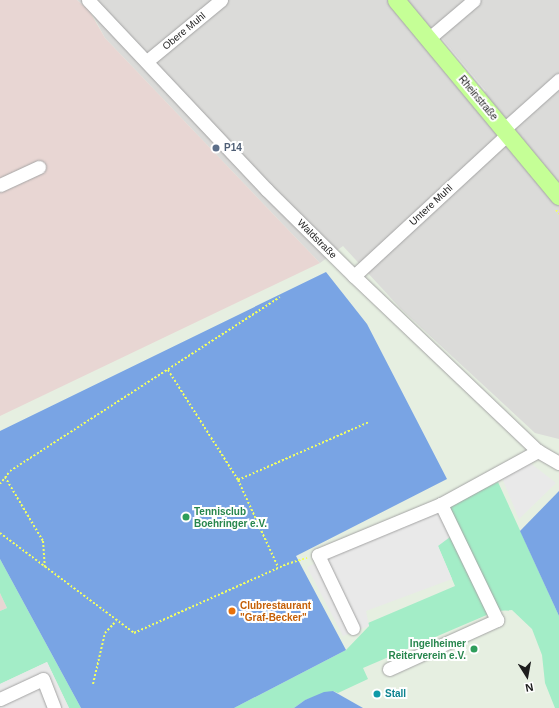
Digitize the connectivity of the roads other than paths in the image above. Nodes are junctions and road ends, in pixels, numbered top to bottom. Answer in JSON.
{"nodes":[{"id":1,"x":88,"y":0,"type":"edge"},
{"id":2,"x":221,"y":0,"type":"edge"},
{"id":3,"x":396,"y":0,"type":"edge"},
{"id":4,"x":474,"y":0,"type":"edge"},
{"id":5,"x":428,"y":39,"type":"junction"},
{"id":6,"x":148,"y":61,"type":"junction"},
{"id":7,"x":559,"y":80,"type":"edge"},
{"id":8,"x":506,"y":132,"type":"junction"},
{"id":9,"x":39,"y":167,"type":"dead end"},
{"id":10,"x":0,"y":185,"type":"edge"},
{"id":11,"x":559,"y":196,"type":"edge"},
{"id":12,"x":354,"y":276,"type":"junction"},
{"id":13,"x":538,"y":451,"type":"junction"},
{"id":14,"x":559,"y":463,"type":"edge"},
{"id":15,"x":441,"y":504,"type":"junction"},
{"id":16,"x":353,"y":628,"type":"dead end"},
{"id":17,"x":389,"y":669,"type":"dead end"},
{"id":18,"x":0,"y":699,"type":"edge"},
{"id":19,"x":54,"y":708,"type":"edge"}],
"edges":[{"from":1,"to":6,"type":"street","name":"Waldstraße"},
{"from":2,"to":6,"type":"street","name":"Obere Muhl"},
{"from":3,"to":5,"type":"main road","name":"Rheinstraße"},
{"from":4,"to":5,"type":"street"},
{"from":5,"to":8,"type":"main road","name":"Rheinstraße"},
{"from":6,"to":12,"type":"street","name":"Waldstraße"},
{"from":7,"to":8,"type":"street","name":"Untere Muhl"},
{"from":8,"to":11,"type":"main road","name":"Rheinstraße"},
{"from":8,"to":12,"type":"street","name":"Untere Muhl"},
{"from":9,"to":10,"type":"street"},
{"from":12,"to":13,"type":"street","name":"Waldstraße"},
{"from":13,"to":14,"type":"street","name":"Waldstraße"},
{"from":13,"to":15,"type":"street"},
{"from":15,"to":16,"type":"street"},
{"from":15,"to":17,"type":"street"},
{"from":18,"to":19,"type":"street"}]}
